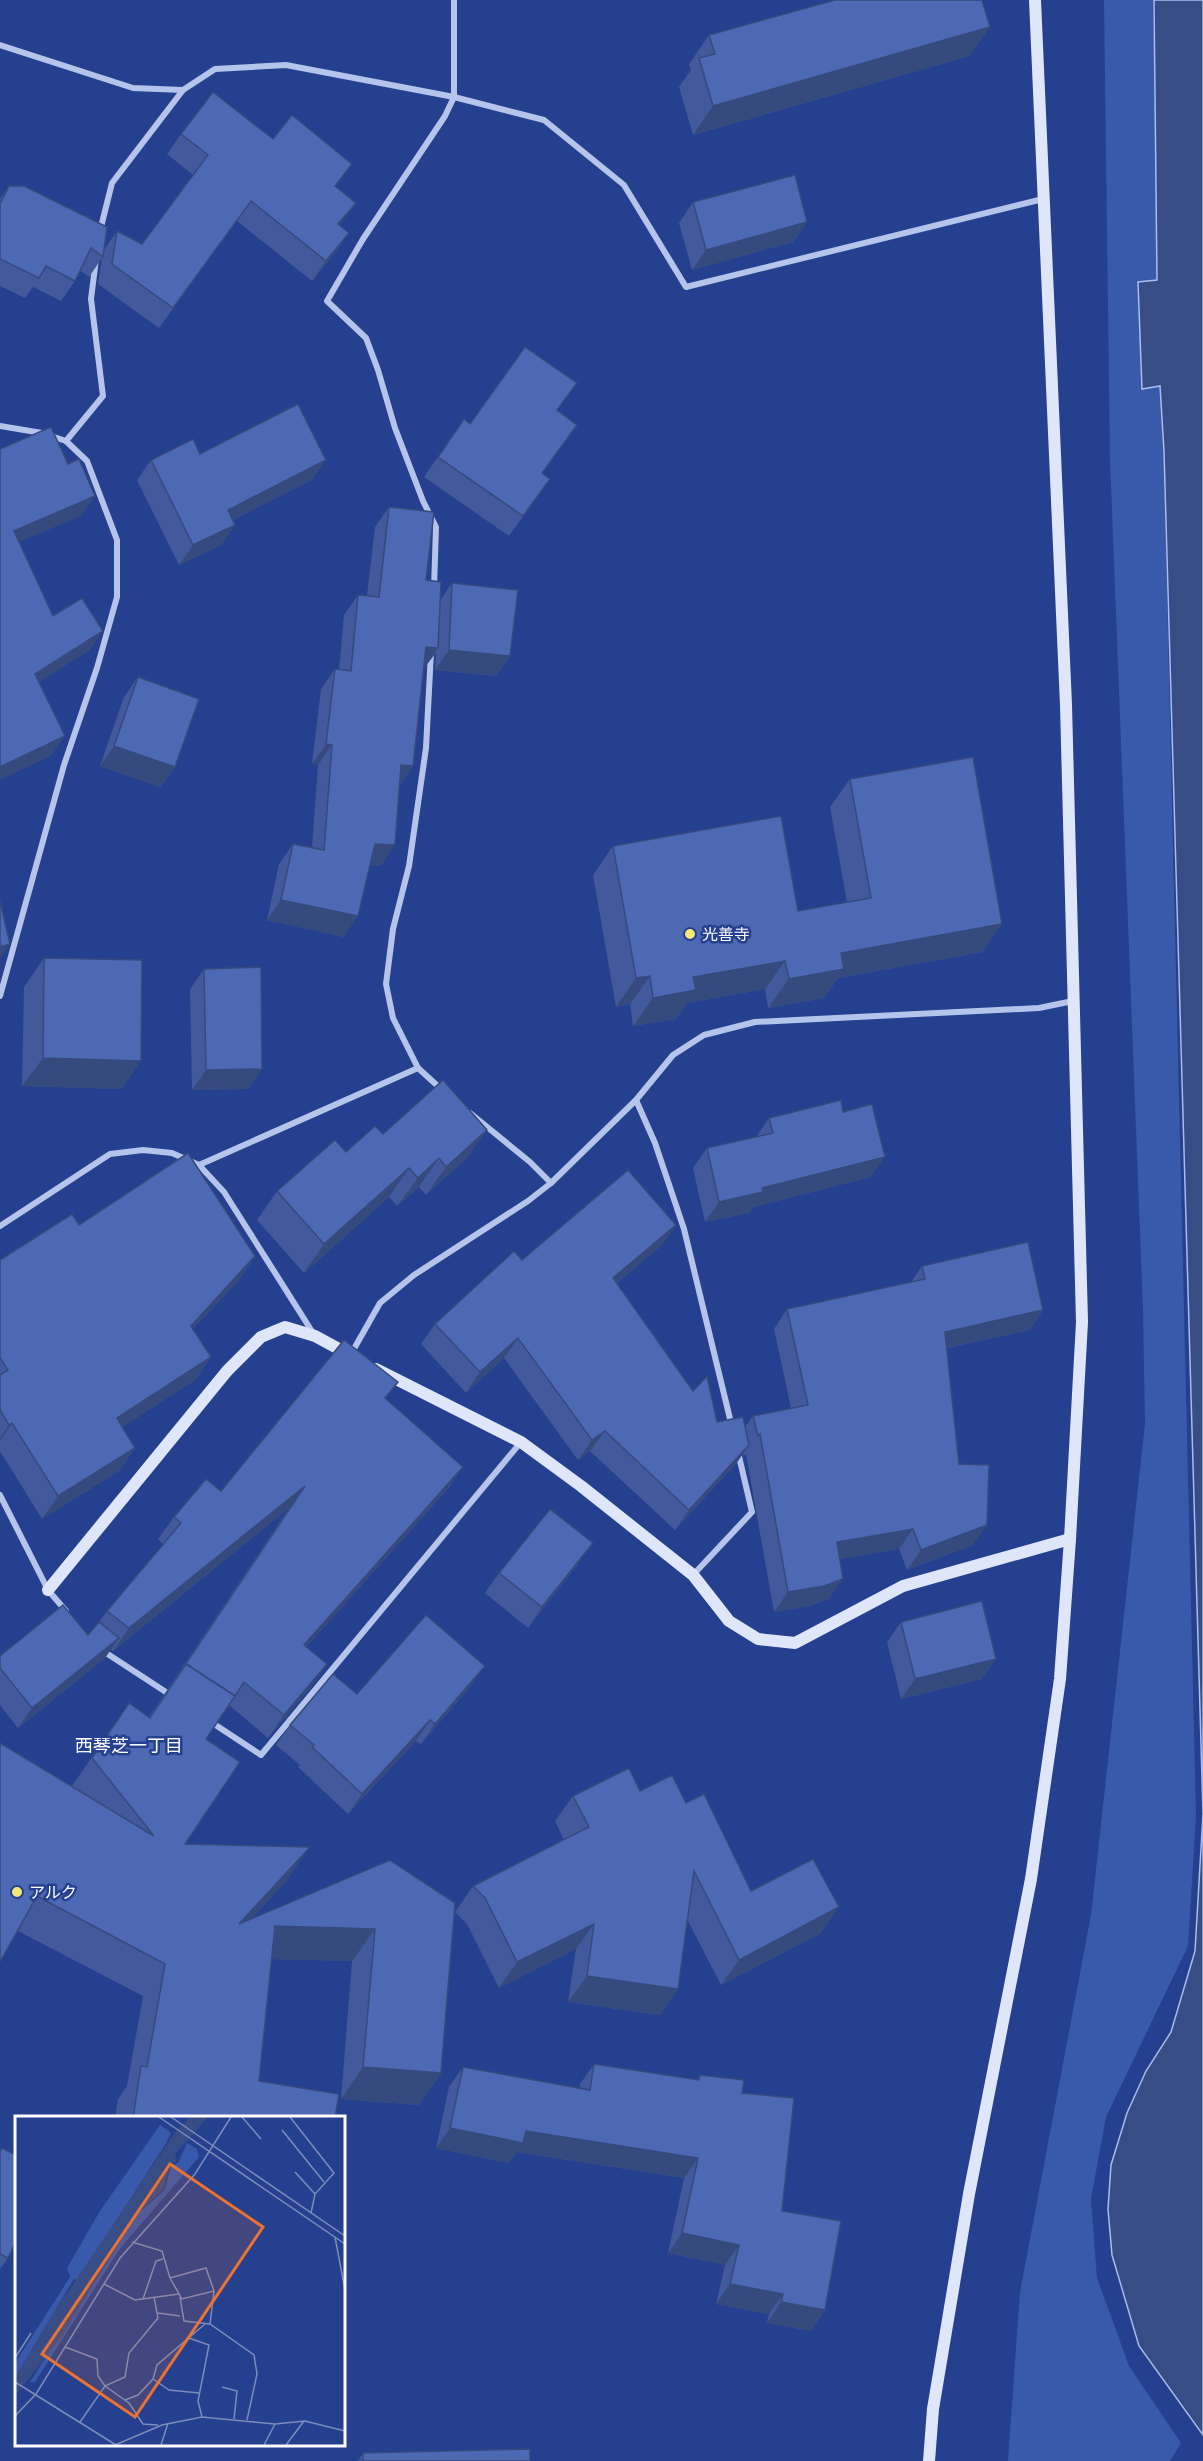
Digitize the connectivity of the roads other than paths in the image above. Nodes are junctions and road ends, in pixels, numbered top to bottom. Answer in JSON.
{"nodes":[{"id":1,"x":454,"y":0,"type":"edge"},
{"id":2,"x":1035,"y":0,"type":"edge"},
{"id":3,"x":0,"y":45,"type":"edge"},
{"id":4,"x":183,"y":90,"type":"junction"},
{"id":5,"x":454,"y":97,"type":"junction"},
{"id":6,"x":1043,"y":199,"type":"junction"},
{"id":7,"x":99,"y":237,"type":"edge"},
{"id":8,"x":98,"y":247,"type":"edge"},
{"id":9,"x":0,"y":426,"type":"edge"},
{"id":10,"x":66,"y":441,"type":"junction"},
{"id":11,"x":433,"y":599,"type":"edge"},
{"id":12,"x":431,"y":645,"type":"edge"},
{"id":13,"x":0,"y":996,"type":"edge"},
{"id":14,"x":1074,"y":1001,"type":"junction"},
{"id":15,"x":418,"y":1068,"type":"junction"},
{"id":16,"x":451,"y":1097,"type":"edge"},
{"id":17,"x":636,"y":1100,"type":"junction"},
{"id":18,"x":460,"y":1104,"type":"edge"},
{"id":19,"x":199,"y":1165,"type":"junction"},
{"id":20,"x":551,"y":1183,"type":"junction"},
{"id":21,"x":0,"y":1226,"type":"edge"},
{"id":22,"x":315,"y":1336,"type":"junction"},
{"id":23,"x":351,"y":1355,"type":"junction"},
{"id":24,"x":733,"y":1433,"type":"edge"},
{"id":25,"x":521,"y":1442,"type":"junction"},
{"id":26,"x":736,"y":1444,"type":"edge"},
{"id":27,"x":0,"y":1495,"type":"edge"},
{"id":28,"x":1070,"y":1539,"type":"junction"},
{"id":29,"x":693,"y":1575,"type":"junction"},
{"id":30,"x":48,"y":1590,"type":"junction"},
{"id":31,"x":70,"y":1617,"type":"edge"},
{"id":32,"x":93,"y":1644,"type":"edge"},
{"id":33,"x":182,"y":1703,"type":"edge"},
{"id":34,"x":202,"y":1716,"type":"edge"},
{"id":35,"x":929,"y":2461,"type":"edge"}],
"edges":[{"from":1,"to":5,"type":"street"},
{"from":2,"to":6,"type":"street"},
{"from":3,"to":4,"type":"street"},
{"from":4,"to":5,"type":"street"},
{"from":4,"to":7,"type":"street"},
{"from":5,"to":6,"type":"street"},
{"from":5,"to":11,"type":"street"},
{"from":6,"to":14,"type":"street"},
{"from":8,"to":10,"type":"street"},
{"from":9,"to":10,"type":"street"},
{"from":10,"to":13,"type":"street"},
{"from":12,"to":15,"type":"street"},
{"from":14,"to":17,"type":"street"},
{"from":14,"to":28,"type":"street"},
{"from":15,"to":16,"type":"street"},
{"from":15,"to":19,"type":"street"},
{"from":17,"to":20,"type":"street"},
{"from":17,"to":24,"type":"street"},
{"from":18,"to":20,"type":"street"},
{"from":19,"to":21,"type":"street"},
{"from":19,"to":22,"type":"street"},
{"from":20,"to":23,"type":"street"},
{"from":22,"to":23,"type":"street"},
{"from":22,"to":30,"type":"street"},
{"from":23,"to":25,"type":"street"},
{"from":25,"to":29,"type":"street"},
{"from":25,"to":34,"type":"street"},
{"from":26,"to":29,"type":"street"},
{"from":27,"to":30,"type":"street"},
{"from":28,"to":29,"type":"street"},
{"from":28,"to":35,"type":"street"},
{"from":30,"to":31,"type":"street"},
{"from":32,"to":33,"type":"street"}]}
